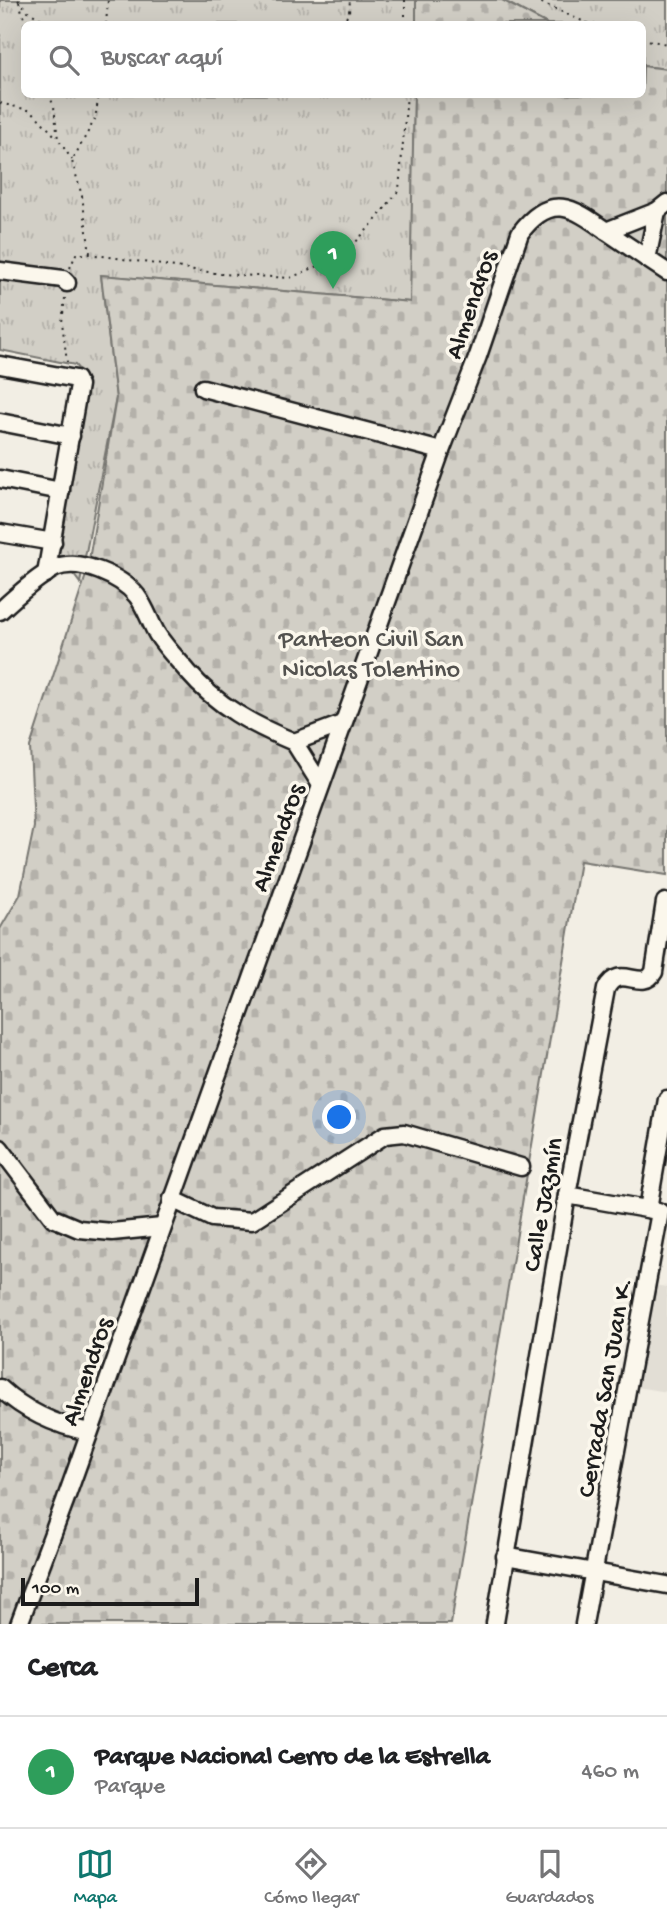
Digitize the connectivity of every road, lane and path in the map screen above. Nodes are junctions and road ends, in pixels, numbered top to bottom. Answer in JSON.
{"nodes":[{"id":1,"x":18,"y":0,"type":"edge"},
{"id":2,"x":108,"y":0,"type":"edge"},
{"id":3,"x":350,"y":0,"type":"edge"},
{"id":4,"x":404,"y":0,"type":"edge"},
{"id":5,"x":535,"y":0,"type":"edge"},
{"id":6,"x":25,"y":21,"type":"edge"},
{"id":7,"x":45,"y":21,"type":"edge"},
{"id":8,"x":106,"y":21,"type":"edge"},
{"id":9,"x":344,"y":21,"type":"edge"},
{"id":10,"x":405,"y":21,"type":"edge"},
{"id":11,"x":582,"y":21,"type":"edge"},
{"id":12,"x":646,"y":40,"type":"edge"},
{"id":13,"x":667,"y":44,"type":"edge"},
{"id":14,"x":51,"y":98,"type":"edge"},
{"id":15,"x":98,"y":98,"type":"edge"},
{"id":16,"x":407,"y":98,"type":"edge"},
{"id":17,"x":0,"y":103,"type":"edge"},
{"id":18,"x":58,"y":139,"type":"junction"},
{"id":19,"x":72,"y":161,"type":"junction"},
{"id":20,"x":662,"y":207,"type":"edge"},
{"id":21,"x":606,"y":231,"type":"junction"},
{"id":22,"x":90,"y":254,"type":"junction"},
{"id":23,"x":647,"y":259,"type":"junction"},
{"id":24,"x":0,"y":271,"type":"edge"},
{"id":25,"x":667,"y":272,"type":"edge"},
{"id":26,"x":67,"y":283,"type":"junction"},
{"id":27,"x":0,"y":365,"type":"edge"},
{"id":28,"x":75,"y":379,"type":"junction"},
{"id":29,"x":203,"y":388,"type":"dead end"},
{"id":30,"x":0,"y":422,"type":"edge"},
{"id":31,"x":71,"y":436,"type":"junction"},
{"id":32,"x":441,"y":451,"type":"junction"},
{"id":33,"x":0,"y":479,"type":"edge"},
{"id":34,"x":61,"y":491,"type":"junction"},
{"id":35,"x":0,"y":533,"type":"edge"},
{"id":36,"x":52,"y":542,"type":"junction"},
{"id":37,"x":46,"y":574,"type":"junction"},
{"id":38,"x":8,"y":596,"type":"edge"},
{"id":39,"x":0,"y":611,"type":"edge"},
{"id":40,"x":342,"y":724,"type":"junction"},
{"id":41,"x":294,"y":742,"type":"junction"},
{"id":42,"x":321,"y":785,"type":"junction"},
{"id":43,"x":666,"y":902,"type":"edge"},
{"id":44,"x":662,"y":960,"type":"edge"},
{"id":45,"x":667,"y":1099,"type":"edge"},
{"id":46,"x":0,"y":1148,"type":"edge"},
{"id":47,"x":520,"y":1167,"type":"dead end"},
{"id":48,"x":567,"y":1195,"type":"junction"},
{"id":49,"x":172,"y":1199,"type":"junction"},
{"id":50,"x":658,"y":1211,"type":"edge"},
{"id":51,"x":162,"y":1227,"type":"junction"},
{"id":52,"x":0,"y":1388,"type":"edge"},
{"id":53,"x":89,"y":1432,"type":"junction"},
{"id":54,"x":505,"y":1556,"type":"junction"},
{"id":55,"x":594,"y":1572,"type":"junction"},
{"id":56,"x":667,"y":1585,"type":"edge"},
{"id":57,"x":495,"y":1623,"type":"edge"},
{"id":58,"x":19,"y":1624,"type":"edge"},
{"id":59,"x":584,"y":1624,"type":"edge"}],
"edges":[{"from":1,"to":6,"type":"path"},
{"from":1,"to":7,"type":"path"},
{"from":2,"to":8,"type":"path"},
{"from":3,"to":9,"type":"path"},
{"from":4,"to":10,"type":"path"},
{"from":5,"to":11,"type":"path"},
{"from":12,"to":13,"type":"path"},
{"from":14,"to":18,"type":"path"},
{"from":15,"to":19,"type":"path"},
{"from":16,"to":22,"type":"path"},
{"from":17,"to":18,"type":"path"},
{"from":18,"to":19,"type":"path"},
{"from":19,"to":22,"type":"path"},
{"from":20,"to":21,"type":"street"},
{"from":20,"to":23,"type":"street"},
{"from":21,"to":23,"type":"street","name":"Almendros"},
{"from":21,"to":32,"type":"street","name":"Almendros"},
{"from":22,"to":26,"type":"path"},
{"from":23,"to":25,"type":"street","name":"Almendros"},
{"from":24,"to":26,"type":"street"},
{"from":26,"to":28,"type":"path"},
{"from":27,"to":28,"type":"street"},
{"from":28,"to":31,"type":"street"},
{"from":29,"to":32,"type":"street"},
{"from":30,"to":31,"type":"street"},
{"from":31,"to":34,"type":"street"},
{"from":32,"to":40,"type":"street","name":"Almendros"},
{"from":33,"to":34,"type":"street"},
{"from":34,"to":36,"type":"street"},
{"from":35,"to":36,"type":"street"},
{"from":36,"to":37,"type":"street"},
{"from":37,"to":38,"type":"street"},
{"from":37,"to":41,"type":"street"},
{"from":38,"to":39,"type":"street"},
{"from":40,"to":41,"type":"street"},
{"from":40,"to":42,"type":"street","name":"Almendros"},
{"from":41,"to":42,"type":"street"},
{"from":42,"to":49,"type":"street","name":"Almendros"},
{"from":43,"to":44,"type":"street","name":"Calle Jazmín"},
{"from":44,"to":48,"type":"street","name":"Calle Jazmín"},
{"from":45,"to":50,"type":"street","name":"Cerrada San Juan K."},
{"from":46,"to":51,"type":"street"},
{"from":47,"to":49,"type":"street"},
{"from":48,"to":50,"type":"street"},
{"from":48,"to":54,"type":"street","name":"Calle Jazmín"},
{"from":49,"to":51,"type":"street","name":"Almendros"},
{"from":50,"to":55,"type":"street","name":"Cerrada San Juan K."},
{"from":51,"to":53,"type":"street","name":"Almendros"},
{"from":52,"to":53,"type":"street"},
{"from":53,"to":58,"type":"street","name":"Almendros"},
{"from":54,"to":55,"type":"street"},
{"from":54,"to":57,"type":"street","name":"Calle Jazmín"},
{"from":55,"to":56,"type":"street"},
{"from":55,"to":59,"type":"street","name":"Cerrada San Juan K."}]}
